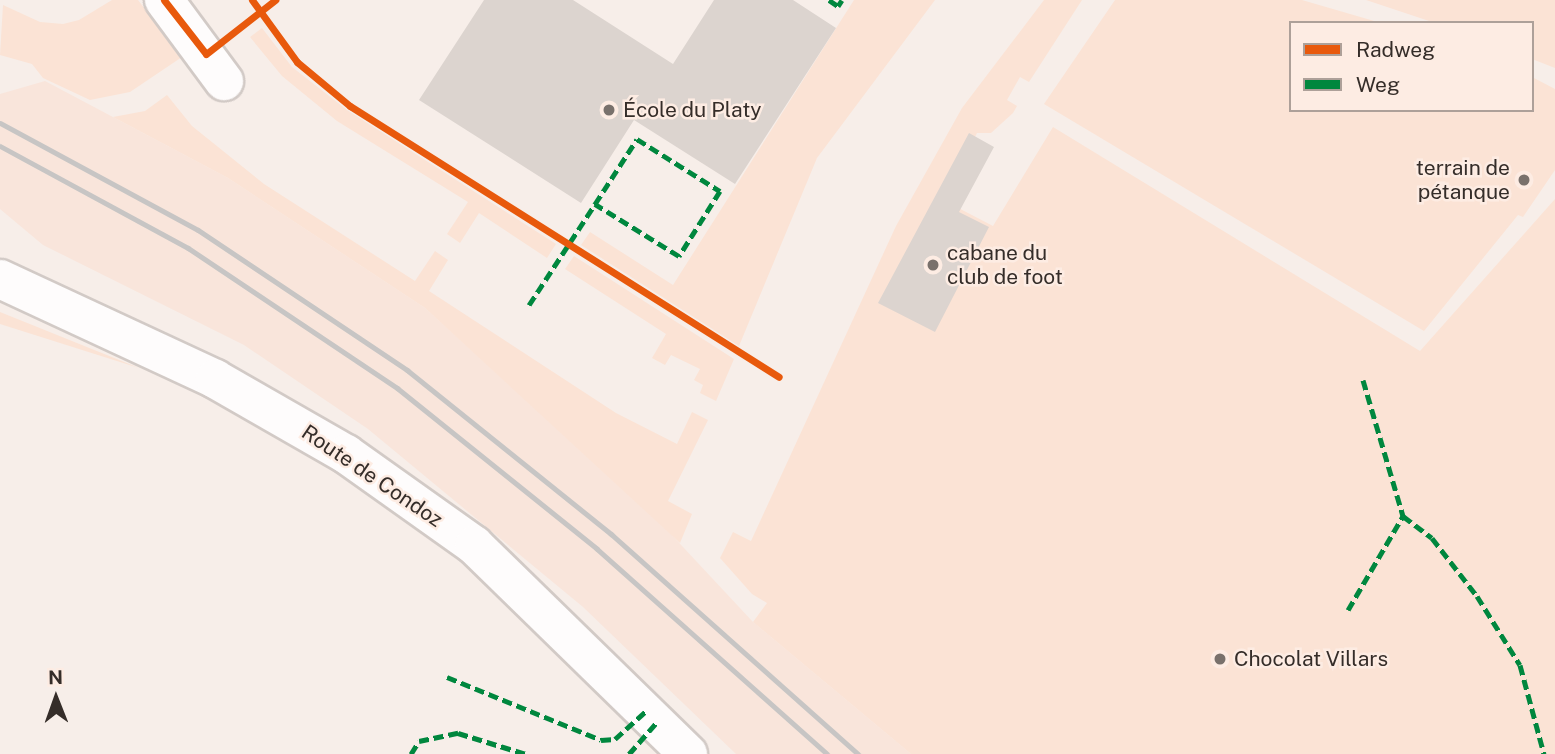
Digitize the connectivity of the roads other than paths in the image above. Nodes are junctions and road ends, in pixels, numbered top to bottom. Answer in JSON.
{"nodes":[{"id":1,"x":164,"y":0,"type":"edge"},
{"id":2,"x":224,"y":81,"type":"dead end"},
{"id":3,"x":0,"y":279,"type":"edge"},
{"id":4,"x":688,"y":754,"type":"edge"}],
"edges":[{"from":1,"to":2,"type":"main road"},
{"from":3,"to":4,"type":"main road","name":"Route de Condoz"}]}
